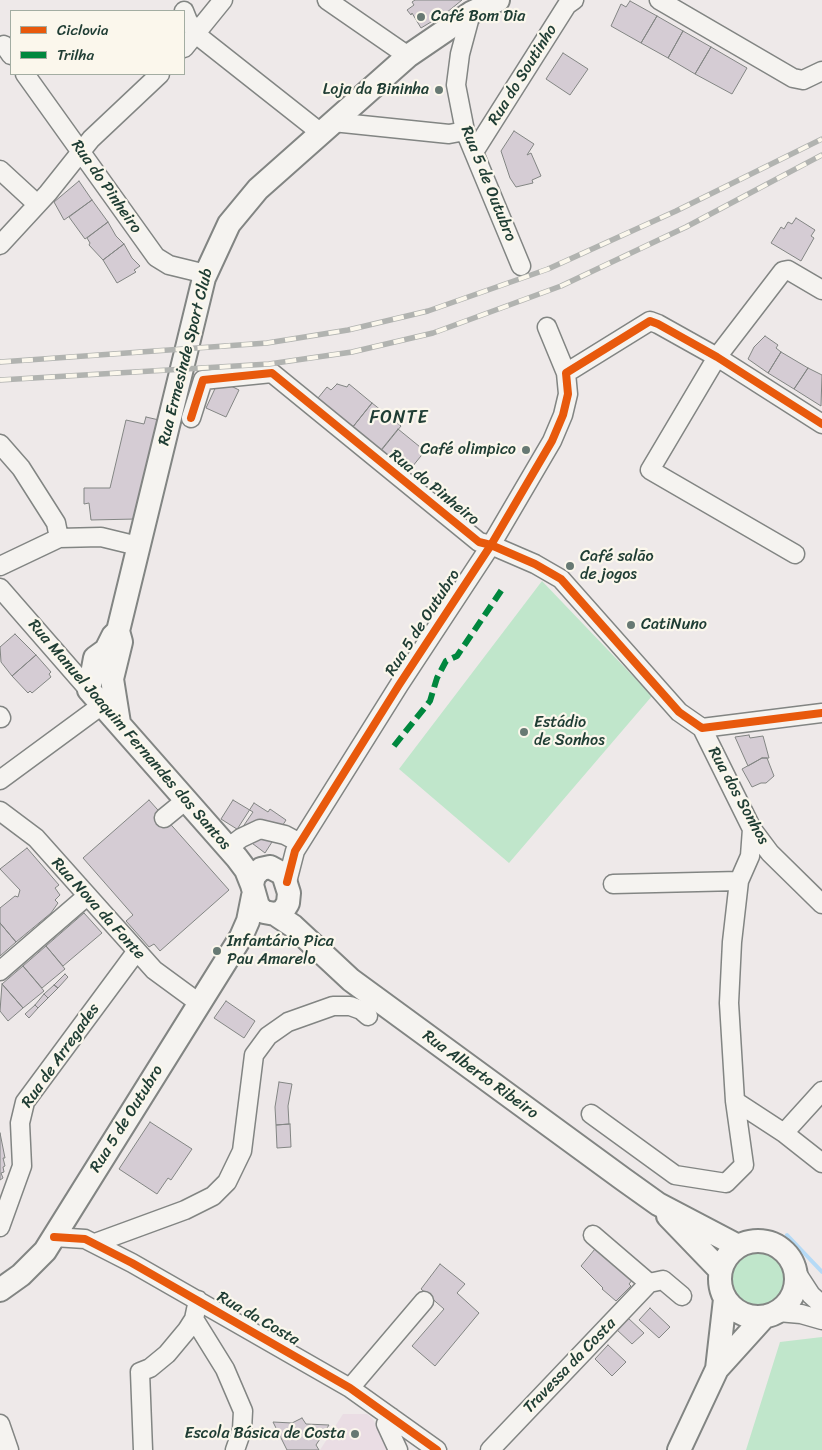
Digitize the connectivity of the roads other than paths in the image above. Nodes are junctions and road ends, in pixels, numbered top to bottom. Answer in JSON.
{"nodes":[{"id":1,"x":223,"y":0,"type":"edge"},
{"id":2,"x":326,"y":0,"type":"edge"},
{"id":3,"x":498,"y":0,"type":"edge"},
{"id":4,"x":574,"y":0,"type":"edge"},
{"id":5,"x":659,"y":0,"type":"edge"},
{"id":6,"x":185,"y":13,"type":"edge"},
{"id":7,"x":471,"y":13,"type":"junction"},
{"id":8,"x":197,"y":34,"type":"junction"},
{"id":9,"x":185,"y":47,"type":"edge"},
{"id":10,"x":408,"y":56,"type":"junction"},
{"id":11,"x":822,"y":71,"type":"edge"},
{"id":12,"x":26,"y":75,"type":"edge"},
{"id":13,"x":159,"y":75,"type":"edge"},
{"id":14,"x":327,"y":127,"type":"junction"},
{"id":15,"x":465,"y":131,"type":"junction"},
{"id":16,"x":80,"y":151,"type":"junction"},
{"id":17,"x":474,"y":152,"type":"junction"},
{"id":18,"x":0,"y":170,"type":"edge"},
{"id":19,"x":37,"y":204,"type":"junction"},
{"id":20,"x":0,"y":245,"type":"edge"},
{"id":21,"x":521,"y":266,"type":"dead end"},
{"id":22,"x":206,"y":274,"type":"junction"},
{"id":23,"x":822,"y":290,"type":"edge"},
{"id":24,"x":547,"y":327,"type":"dead end"},
{"id":25,"x":717,"y":357,"type":"junction"},
{"id":26,"x":566,"y":373,"type":"junction"},
{"id":27,"x":191,"y":418,"type":"dead end"},
{"id":28,"x":822,"y":424,"type":"edge"},
{"id":29,"x":0,"y":444,"type":"edge"},
{"id":30,"x":59,"y":538,"type":"junction"},
{"id":31,"x":491,"y":545,"type":"junction"},
{"id":32,"x":138,"y":546,"type":"junction"},
{"id":33,"x":794,"y":554,"type":"dead end"},
{"id":34,"x":0,"y":566,"type":"edge"},
{"id":35,"x":0,"y":588,"type":"edge"},
{"id":36,"x":118,"y":631,"type":"junction"},
{"id":37,"x":59,"y":655,"type":"junction"},
{"id":38,"x":95,"y":658,"type":"junction"},
{"id":39,"x":112,"y":679,"type":"junction"},
{"id":40,"x":96,"y":697,"type":"junction"},
{"id":41,"x":822,"y":713,"type":"edge"},
{"id":42,"x":119,"y":723,"type":"junction"},
{"id":43,"x":702,"y":728,"type":"junction"},
{"id":44,"x":0,"y":780,"type":"edge"},
{"id":45,"x":186,"y":800,"type":"junction"},
{"id":46,"x":0,"y":812,"type":"edge"},
{"id":47,"x":164,"y":818,"type":"dead end"},
{"id":48,"x":752,"y":829,"type":"junction"},
{"id":49,"x":297,"y":847,"type":"junction"},
{"id":50,"x":232,"y":853,"type":"junction"},
{"id":51,"x":259,"y":879,"type":"junction"},
{"id":52,"x":739,"y":881,"type":"junction"},
{"id":53,"x":613,"y":884,"type":"dead end"},
{"id":54,"x":288,"y":887,"type":"junction"},
{"id":55,"x":87,"y":896,"type":"junction"},
{"id":56,"x":822,"y":903,"type":"edge"},
{"id":57,"x":272,"y":914,"type":"junction"},
{"id":58,"x":241,"y":937,"type":"junction"},
{"id":59,"x":308,"y":940,"type":"junction"},
{"id":60,"x":136,"y":952,"type":"junction"},
{"id":61,"x":0,"y":971,"type":"edge"},
{"id":62,"x":200,"y":1003,"type":"junction"},
{"id":63,"x":368,"y":1016,"type":"dead end"},
{"id":64,"x":822,"y":1092,"type":"edge"},
{"id":65,"x":735,"y":1102,"type":"junction"},
{"id":66,"x":591,"y":1114,"type":"dead end"},
{"id":67,"x":784,"y":1133,"type":"junction"},
{"id":68,"x":822,"y":1163,"type":"edge"},
{"id":69,"x":658,"y":1204,"type":"junction"},
{"id":70,"x":66,"y":1218,"type":"junction"},
{"id":71,"x":0,"y":1227,"type":"edge"},
{"id":72,"x":593,"y":1235,"type":"dead end"},
{"id":73,"x":54,"y":1237,"type":"junction"},
{"id":74,"x":90,"y":1241,"type":"junction"},
{"id":75,"x":738,"y":1246,"type":"junction"},
{"id":76,"x":720,"y":1270,"type":"junction"},
{"id":77,"x":796,"y":1272,"type":"junction"},
{"id":78,"x":649,"y":1283,"type":"junction"},
{"id":79,"x":0,"y":1290,"type":"edge"},
{"id":80,"x":682,"y":1296,"type":"dead end"},
{"id":81,"x":725,"y":1299,"type":"junction"},
{"id":82,"x":198,"y":1300,"type":"junction"},
{"id":83,"x":424,"y":1301,"type":"dead end"},
{"id":84,"x":822,"y":1304,"type":"edge"},
{"id":85,"x":771,"y":1314,"type":"junction"},
{"id":86,"x":194,"y":1318,"type":"junction"},
{"id":87,"x":822,"y":1320,"type":"edge"},
{"id":88,"x":717,"y":1369,"type":"junction"},
{"id":89,"x":350,"y":1388,"type":"junction"},
{"id":90,"x":391,"y":1417,"type":"junction"},
{"id":91,"x":0,"y":1424,"type":"edge"},
{"id":92,"x":9,"y":1450,"type":"edge"},
{"id":93,"x":143,"y":1450,"type":"edge"},
{"id":94,"x":235,"y":1450,"type":"edge"},
{"id":95,"x":398,"y":1450,"type":"edge"},
{"id":96,"x":436,"y":1450,"type":"edge"},
{"id":97,"x":490,"y":1450,"type":"edge"},
{"id":98,"x":680,"y":1450,"type":"edge"}],
"edges":[{"from":1,"to":8,"type":"street"},
{"from":2,"to":10,"type":"street"},
{"from":3,"to":7,"type":"main road"},
{"from":4,"to":17,"type":"street","name":"Rua do Soutinho"},
{"from":5,"to":11,"type":"street"},
{"from":6,"to":8,"type":"street"},
{"from":7,"to":10,"type":"main road","name":"Rua Ermesinde Sport Club"},
{"from":7,"to":15,"type":"street","name":"Rua 5 de Outubro"},
{"from":8,"to":9,"type":"street"},
{"from":8,"to":14,"type":"street"},
{"from":10,"to":14,"type":"main road","name":"Rua Ermesinde Sport Club"},
{"from":12,"to":16,"type":"street","name":"Rua do Pinheiro"},
{"from":13,"to":16,"type":"street"},
{"from":14,"to":15,"type":"street"},
{"from":14,"to":22,"type":"main road","name":"Rua Ermesinde Sport Club"},
{"from":15,"to":17,"type":"street","name":"Rua 5 de Outubro"},
{"from":16,"to":19,"type":"street"},
{"from":16,"to":22,"type":"street","name":"Rua do Pinheiro"},
{"from":17,"to":21,"type":"street","name":"Rua 5 de Outubro"},
{"from":18,"to":19,"type":"street"},
{"from":19,"to":20,"type":"street"},
{"from":22,"to":32,"type":"main road","name":"Rua Ermesinde Sport Club"},
{"from":23,"to":25,"type":"street"},
{"from":24,"to":26,"type":"street","name":"Rua 5 de Outubro"},
{"from":25,"to":26,"type":"street"},
{"from":25,"to":28,"type":"street"},
{"from":25,"to":33,"type":"street"},
{"from":26,"to":31,"type":"street","name":"Rua 5 de Outubro"},
{"from":27,"to":31,"type":"street","name":"Rua do Pinheiro"},
{"from":29,"to":30,"type":"street"},
{"from":30,"to":32,"type":"street"},
{"from":30,"to":34,"type":"street"},
{"from":31,"to":43,"type":"street","name":"Rua do Pinheiro"},
{"from":31,"to":49,"type":"street","name":"Rua 5 de Outubro"},
{"from":32,"to":36,"type":"main road","name":"Rua Ermesinde Sport Club"},
{"from":35,"to":37,"type":"street","name":"Rua Manuel Joaquim Fernandes dos Santos"},
{"from":36,"to":38,"type":"main road","name":"Rua Ermesinde Sport Club"},
{"from":36,"to":39,"type":"main road","name":"Rua Ermesinde Sport Club"},
{"from":37,"to":38,"type":"street"},
{"from":37,"to":40,"type":"street","name":"Rua Manuel Joaquim Fernandes dos Santos"},
{"from":38,"to":40,"type":"main road"},
{"from":39,"to":40,"type":"main road"},
{"from":39,"to":42,"type":"main road","name":"Rua Ermesinde Sport Club"},
{"from":40,"to":42,"type":"main road","name":"Rua Manuel Joaquim Fernandes dos Santos"},
{"from":40,"to":44,"type":"street"},
{"from":41,"to":43,"type":"street"},
{"from":42,"to":45,"type":"main road","name":"Rua Manuel Joaquim Fernandes dos Santos"},
{"from":43,"to":48,"type":"street","name":"Rua dos Sonhos"},
{"from":45,"to":47,"type":"street"},
{"from":45,"to":50,"type":"main road","name":"Rua Manuel Joaquim Fernandes dos Santos"},
{"from":46,"to":55,"type":"street","name":"Rua Nova da Fonte"},
{"from":48,"to":52,"type":"street"},
{"from":48,"to":56,"type":"street","name":"Rua dos Sonhos"},
{"from":49,"to":50,"type":"street"},
{"from":49,"to":51,"type":"street","name":"Rua 5 de Outubro"},
{"from":49,"to":54,"type":"street","name":"Rua 5 de Outubro"},
{"from":50,"to":51,"type":"main road","name":"Rua Manuel Joaquim Fernandes dos Santos"},
{"from":51,"to":54,"type":"main road"},
{"from":51,"to":57,"type":"main road"},
{"from":51,"to":58,"type":"main road","name":"Rua 5 de Outubro"},
{"from":52,"to":53,"type":"street"},
{"from":52,"to":65,"type":"street"},
{"from":54,"to":57,"type":"main road"},
{"from":54,"to":59,"type":"main road","name":"Rua Alberto Ribeiro"},
{"from":55,"to":60,"type":"street","name":"Rua Nova da Fonte"},
{"from":55,"to":61,"type":"street"},
{"from":57,"to":58,"type":"main road","name":"Rua 5 de Outubro"},
{"from":57,"to":59,"type":"main road","name":"Rua Alberto Ribeiro"},
{"from":58,"to":62,"type":"main road","name":"Rua 5 de Outubro"},
{"from":59,"to":69,"type":"main road","name":"Rua Alberto Ribeiro"},
{"from":60,"to":62,"type":"street","name":"Rua Nova da Fonte"},
{"from":60,"to":71,"type":"street","name":"Rua de Arregades"},
{"from":62,"to":70,"type":"main road","name":"Rua 5 de Outubro"},
{"from":63,"to":74,"type":"street"},
{"from":64,"to":67,"type":"street"},
{"from":65,"to":66,"type":"street"},
{"from":65,"to":67,"type":"street"},
{"from":67,"to":68,"type":"street"},
{"from":69,"to":75,"type":"main road","name":"Rua Alberto Ribeiro"},
{"from":69,"to":76,"type":"main road","name":"Rua Alberto Ribeiro"},
{"from":70,"to":73,"type":"main road","name":"Rua 5 de Outubro"},
{"from":70,"to":74,"type":"street","name":"Rua da Costa"},
{"from":72,"to":78,"type":"street"},
{"from":73,"to":74,"type":"street","name":"Rua da Costa"},
{"from":73,"to":79,"type":"main road","name":"Rua 5 de Outubro"},
{"from":74,"to":82,"type":"street","name":"Rua da Costa"},
{"from":75,"to":76,"type":"main road"},
{"from":75,"to":77,"type":"main road"},
{"from":76,"to":81,"type":"main road"},
{"from":77,"to":84,"type":"street"},
{"from":77,"to":85,"type":"main road"},
{"from":78,"to":80,"type":"street"},
{"from":78,"to":97,"type":"street","name":"Travessa da Costa"},
{"from":81,"to":85,"type":"main road"},
{"from":81,"to":88,"type":"main road"},
{"from":82,"to":86,"type":"street"},
{"from":82,"to":89,"type":"street","name":"Rua da Costa"},
{"from":83,"to":89,"type":"street"},
{"from":85,"to":87,"type":"street"},
{"from":85,"to":88,"type":"main road"},
{"from":86,"to":93,"type":"street"},
{"from":86,"to":94,"type":"street"},
{"from":88,"to":98,"type":"main road"},
{"from":89,"to":90,"type":"street","name":"Rua da Costa"},
{"from":90,"to":95,"type":"street"},
{"from":90,"to":96,"type":"street","name":"Rua da Costa"},
{"from":91,"to":92,"type":"street"}]}
